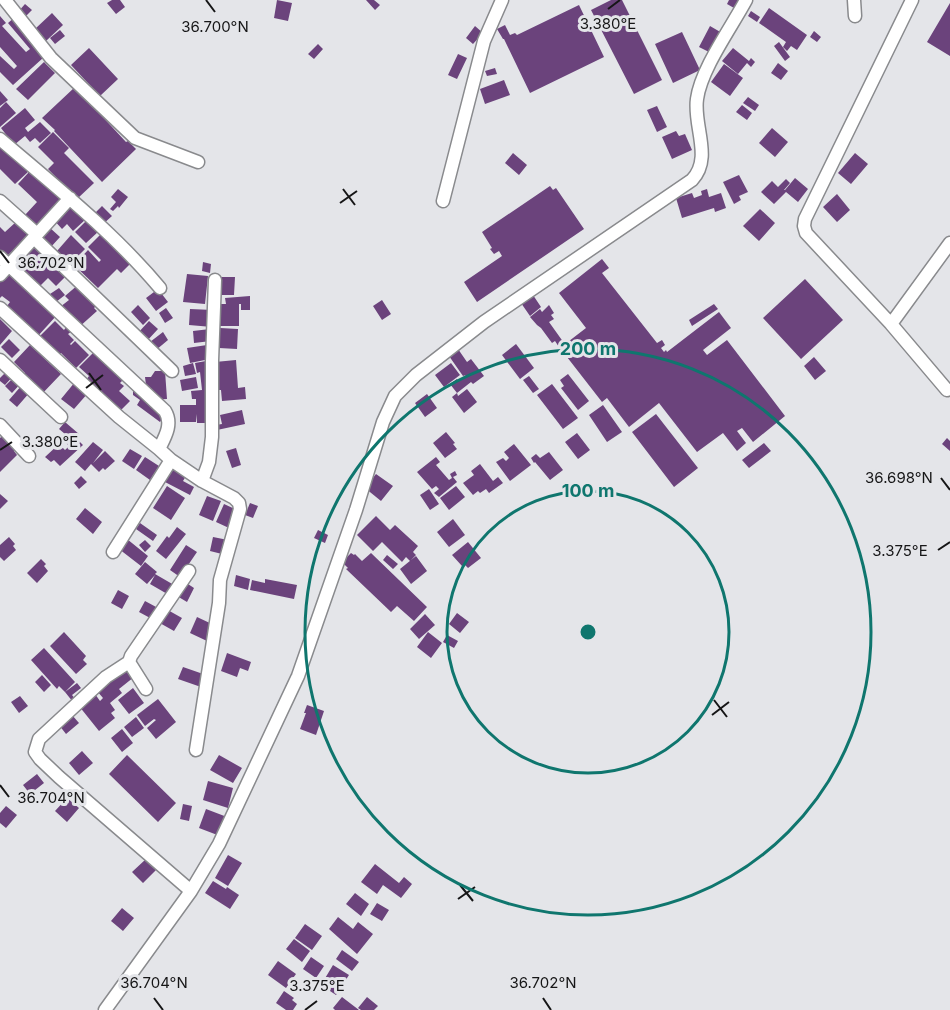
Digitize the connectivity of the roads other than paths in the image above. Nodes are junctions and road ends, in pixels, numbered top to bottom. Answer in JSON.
{"nodes":[{"id":1,"x":5,"y":0,"type":"edge"},
{"id":2,"x":502,"y":0,"type":"edge"},
{"id":3,"x":746,"y":0,"type":"edge"},
{"id":4,"x":854,"y":0,"type":"edge"},
{"id":5,"x":912,"y":0,"type":"edge"},
{"id":6,"x":855,"y":16,"type":"dead end"},
{"id":7,"x":0,"y":139,"type":"edge"},
{"id":8,"x":198,"y":162,"type":"dead end"},
{"id":9,"x":70,"y":198,"type":"junction"},
{"id":10,"x":0,"y":201,"type":"edge"},
{"id":11,"x":442,"y":201,"type":"dead end"},
{"id":12,"x":36,"y":236,"type":"junction"},
{"id":13,"x":950,"y":243,"type":"edge"},
{"id":14,"x":5,"y":261,"type":"edge"},
{"id":15,"x":0,"y":275,"type":"edge"},
{"id":16,"x":215,"y":280,"type":"dead end"},
{"id":17,"x":160,"y":288,"type":"dead end"},
{"id":18,"x":0,"y":308,"type":"edge"},
{"id":19,"x":891,"y":324,"type":"junction"},
{"id":20,"x":0,"y":360,"type":"edge"},
{"id":21,"x":172,"y":371,"type":"dead end"},
{"id":22,"x":947,"y":390,"type":"dead end"},
{"id":23,"x":61,"y":417,"type":"dead end"},
{"id":24,"x":0,"y":425,"type":"edge"},
{"id":25,"x":159,"y":449,"type":"junction"},
{"id":26,"x":29,"y":456,"type":"dead end"},
{"id":27,"x":171,"y":460,"type":"junction"},
{"id":28,"x":202,"y":481,"type":"junction"},
{"id":29,"x":114,"y":552,"type":"dead end"},
{"id":30,"x":189,"y":571,"type":"dead end"},
{"id":31,"x":129,"y":662,"type":"junction"},
{"id":32,"x":147,"y":689,"type":"dead end"},
{"id":33,"x":196,"y":750,"type":"dead end"},
{"id":34,"x":191,"y":891,"type":"junction"},
{"id":35,"x":105,"y":1010,"type":"edge"}],
"edges":[{"from":1,"to":8,"type":"street"},
{"from":2,"to":11,"type":"street"},
{"from":3,"to":34,"type":"street"},
{"from":4,"to":6,"type":"street"},
{"from":5,"to":19,"type":"street"},
{"from":7,"to":9,"type":"street"},
{"from":9,"to":12,"type":"street"},
{"from":9,"to":17,"type":"street"},
{"from":10,"to":12,"type":"street"},
{"from":12,"to":14,"type":"street"},
{"from":12,"to":21,"type":"street"},
{"from":13,"to":19,"type":"street"},
{"from":14,"to":15,"type":"street"},
{"from":14,"to":25,"type":"street"},
{"from":16,"to":28,"type":"street"},
{"from":18,"to":25,"type":"street"},
{"from":19,"to":22,"type":"street"},
{"from":20,"to":23,"type":"street"},
{"from":24,"to":26,"type":"street"},
{"from":25,"to":27,"type":"street"},
{"from":27,"to":28,"type":"street"},
{"from":27,"to":29,"type":"street"},
{"from":28,"to":33,"type":"street"},
{"from":30,"to":31,"type":"street"},
{"from":31,"to":32,"type":"street"},
{"from":31,"to":34,"type":"street"},
{"from":34,"to":35,"type":"street"}]}
